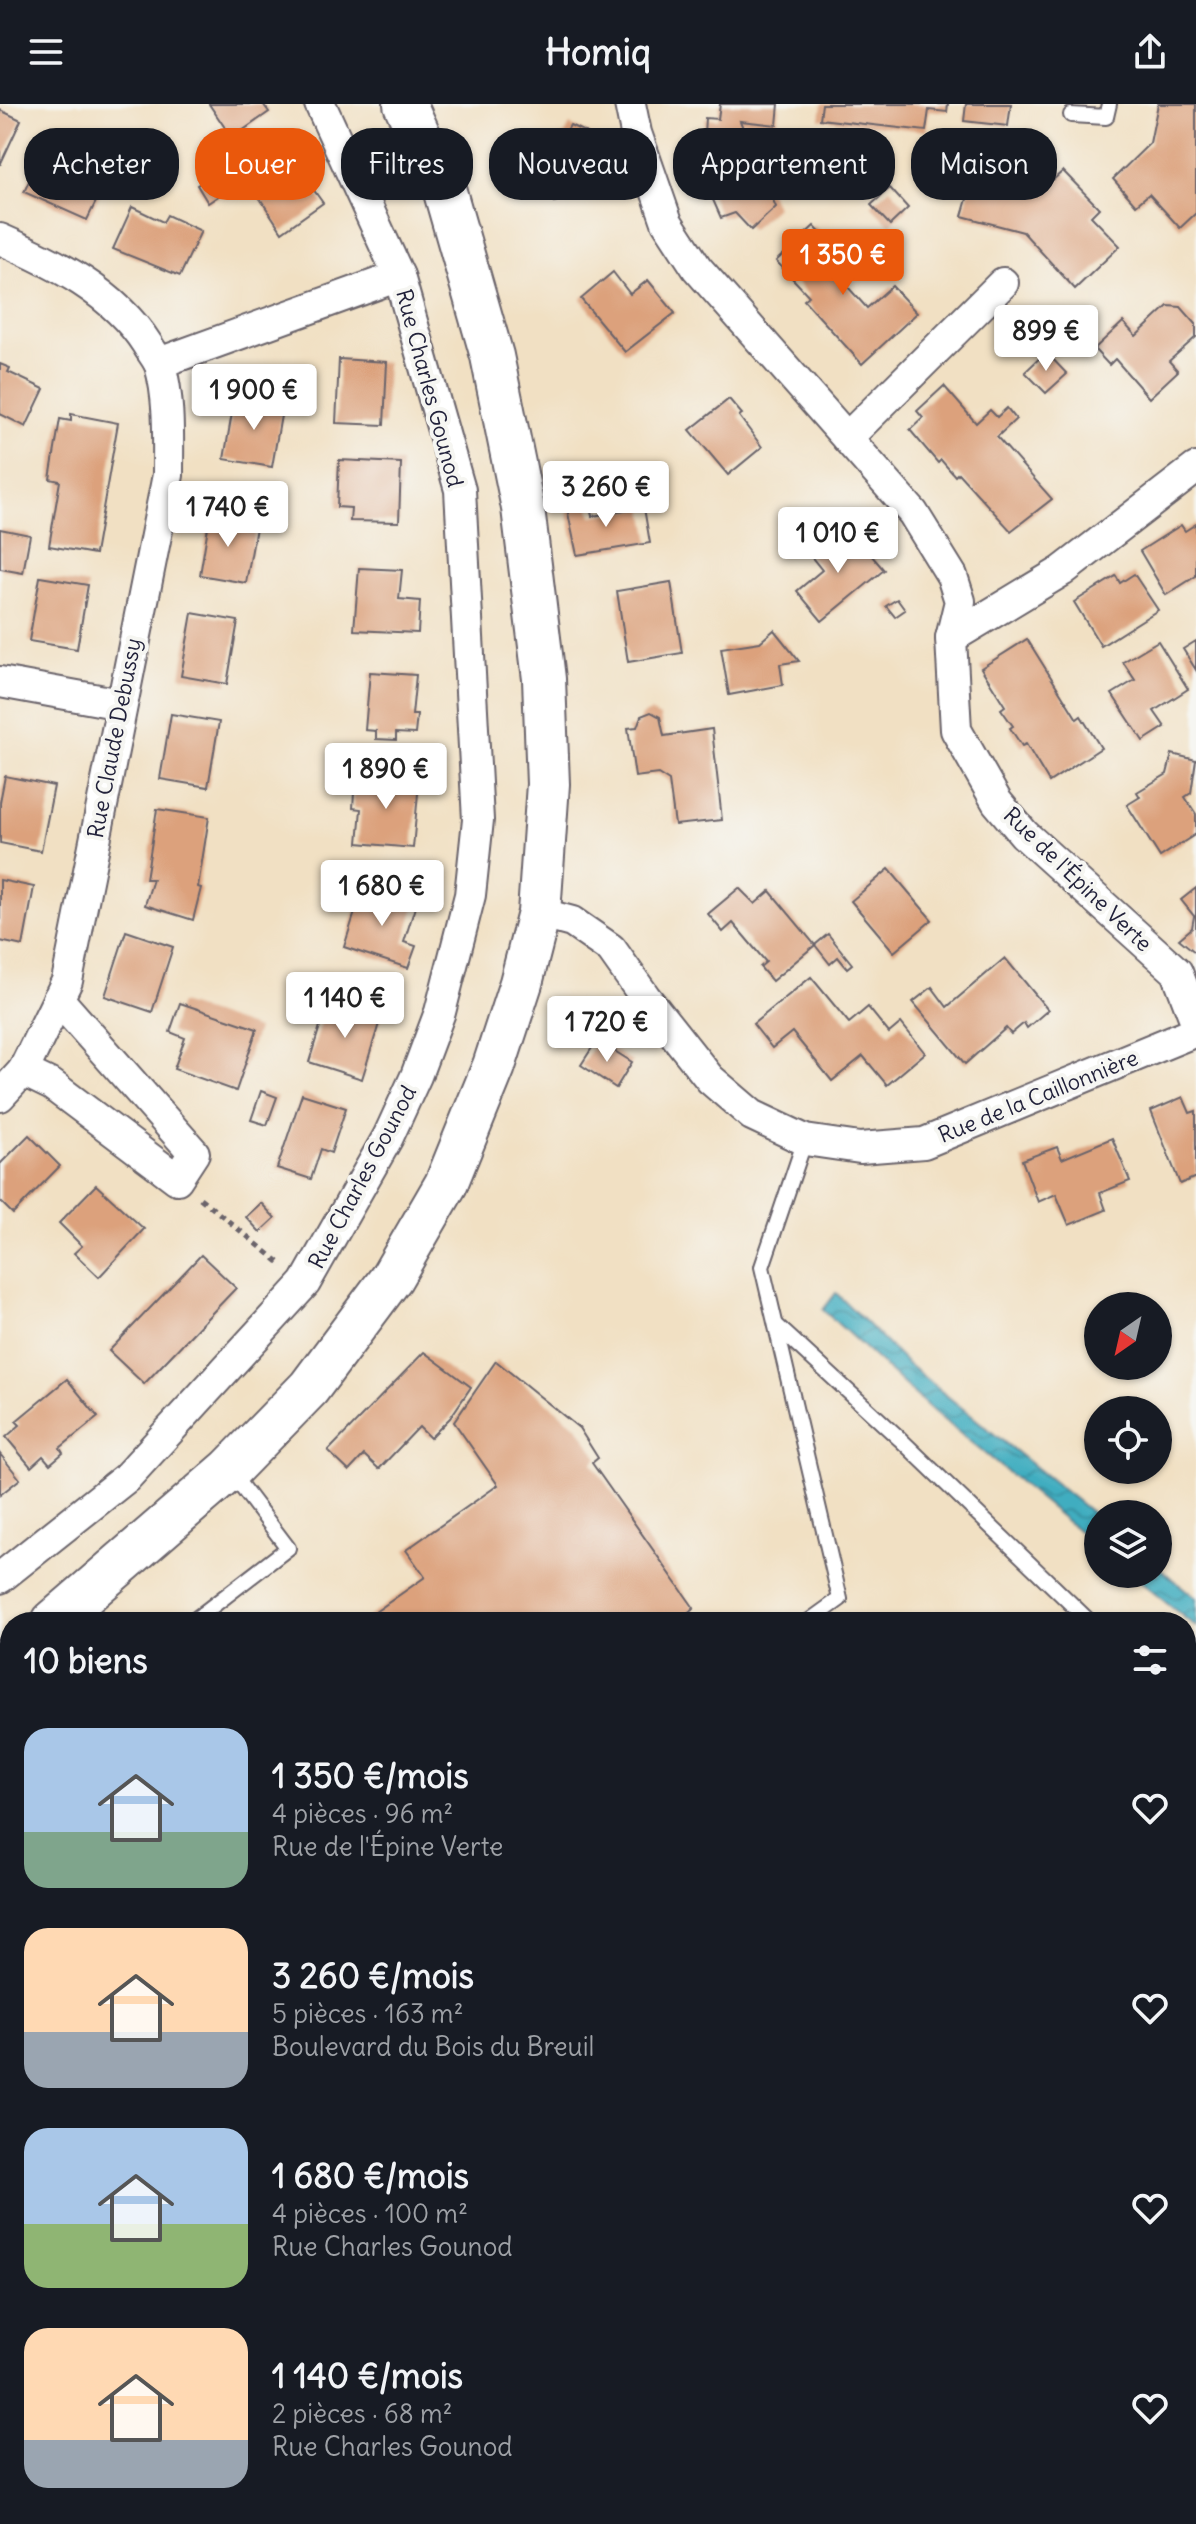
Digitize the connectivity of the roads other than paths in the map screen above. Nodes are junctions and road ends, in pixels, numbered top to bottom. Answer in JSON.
{"nodes":[{"id":1,"x":320,"y":104,"type":"edge"},
{"id":2,"x":405,"y":104,"type":"edge"},
{"id":3,"x":630,"y":104,"type":"edge"},
{"id":4,"x":1109,"y":104,"type":"edge"},
{"id":5,"x":1071,"y":115,"type":"dead end"},
{"id":6,"x":0,"y":239,"type":"edge"},
{"id":7,"x":399,"y":276,"type":"junction"},
{"id":8,"x":1003,"y":283,"type":"dead end"},
{"id":9,"x":159,"y":363,"type":"junction"},
{"id":10,"x":847,"y":438,"type":"junction"},
{"id":11,"x":1196,"y":468,"type":"edge"},
{"id":12,"x":951,"y":638,"type":"junction"},
{"id":13,"x":0,"y":682,"type":"edge"},
{"id":14,"x":121,"y":704,"type":"junction"},
{"id":15,"x":539,"y":913,"type":"junction"},
{"id":16,"x":58,"y":999,"type":"junction"},
{"id":17,"x":1196,"y":1022,"type":"edge"},
{"id":18,"x":1196,"y":1031,"type":"edge"},
{"id":19,"x":23,"y":1071,"type":"junction"},
{"id":20,"x":0,"y":1096,"type":"edge"},
{"id":21,"x":805,"y":1140,"type":"junction"},
{"id":22,"x":775,"y":1324,"type":"junction"},
{"id":23,"x":229,"y":1470,"type":"junction"},
{"id":24,"x":0,"y":1578,"type":"edge"},
{"id":25,"x":65,"y":1612,"type":"edge"},
{"id":26,"x":205,"y":1612,"type":"edge"},
{"id":27,"x":822,"y":1612,"type":"edge"},
{"id":28,"x":1080,"y":1612,"type":"edge"}],
"edges":[{"from":1,"to":7,"type":"street","name":"Rue Charles Gounod"},
{"from":2,"to":15,"type":"main road"},
{"from":3,"to":10,"type":"street","name":"Rue de l'Épine Verte"},
{"from":4,"to":5,"type":"lane"},
{"from":6,"to":9,"type":"street"},
{"from":7,"to":9,"type":"street"},
{"from":7,"to":24,"type":"street","name":"Rue Charles Gounod"},
{"from":8,"to":10,"type":"street"},
{"from":9,"to":14,"type":"street","name":"Rue Claude Debussy"},
{"from":10,"to":12,"type":"street","name":"Rue de l'Épine Verte"},
{"from":11,"to":12,"type":"street"},
{"from":12,"to":17,"type":"street","name":"Rue de l'Épine Verte"},
{"from":13,"to":14,"type":"street"},
{"from":14,"to":16,"type":"street","name":"Rue Claude Debussy"},
{"from":15,"to":21,"type":"street","name":"Rue de la Caillonnière"},
{"from":15,"to":23,"type":"main road"},
{"from":16,"to":19,"type":"street","name":"Rue Claude Debussy"},
{"from":16,"to":19,"type":"street"},
{"from":18,"to":21,"type":"street","name":"Rue de la Caillonnière"},
{"from":19,"to":20,"type":"street","name":"Rue Claude Debussy"},
{"from":21,"to":22,"type":"lane"},
{"from":22,"to":27,"type":"lane"},
{"from":22,"to":28,"type":"lane"},
{"from":23,"to":25,"type":"main road"},
{"from":23,"to":26,"type":"lane"}]}
